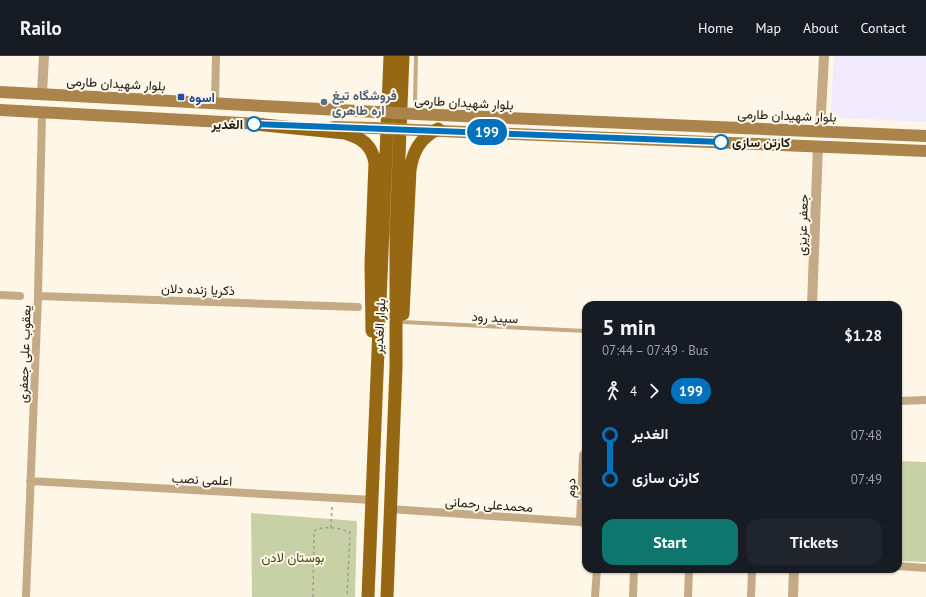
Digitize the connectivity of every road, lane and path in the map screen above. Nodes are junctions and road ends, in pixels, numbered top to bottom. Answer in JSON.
{"nodes":[{"id":1,"x":44,"y":56,"type":"edge"},
{"id":2,"x":216,"y":56,"type":"edge"},
{"id":3,"x":390,"y":56,"type":"edge"},
{"id":4,"x":403,"y":56,"type":"edge"},
{"id":5,"x":416,"y":56,"type":"edge"},
{"id":6,"x":824,"y":56,"type":"edge"},
{"id":7,"x":0,"y":92,"type":"edge"},
{"id":8,"x":42,"y":93,"type":"junction"},
{"id":9,"x":215,"y":102,"type":"junction"},
{"id":10,"x":0,"y":110,"type":"edge"},
{"id":11,"x":42,"y":112,"type":"junction"},
{"id":12,"x":432,"y":115,"type":"junction"},
{"id":13,"x":254,"y":124,"type":"junction"},
{"id":14,"x":438,"y":130,"type":"junction"},
{"id":15,"x":820,"y":131,"type":"junction"},
{"id":16,"x":926,"y":136,"type":"edge"},
{"id":17,"x":818,"y":146,"type":"junction"},
{"id":18,"x":926,"y":151,"type":"edge"},
{"id":19,"x":0,"y":295,"type":"edge"},
{"id":20,"x":20,"y":296,"type":"dead end"},
{"id":21,"x":38,"y":296,"type":"junction"},
{"id":22,"x":812,"y":301,"type":"edge"},
{"id":23,"x":358,"y":307,"type":"dead end"},
{"id":24,"x":402,"y":322,"type":"junction"},
{"id":25,"x":582,"y":331,"type":"edge"},
{"id":26,"x":396,"y":368,"type":"junction"},
{"id":27,"x":375,"y":387,"type":"junction"},
{"id":28,"x":902,"y":400,"type":"edge"},
{"id":29,"x":926,"y":400,"type":"edge"},
{"id":30,"x":30,"y":482,"type":"junction"},
{"id":31,"x":333,"y":498,"type":"junction"},
{"id":32,"x":372,"y":500,"type":"junction"},
{"id":33,"x":390,"y":508,"type":"junction"},
{"id":34,"x":582,"y":523,"type":"edge"},
{"id":35,"x":331,"y":528,"type":"junction"},
{"id":36,"x":902,"y":566,"type":"edge"},
{"id":37,"x":926,"y":568,"type":"edge"},
{"id":38,"x":597,"y":573,"type":"edge"},
{"id":39,"x":634,"y":573,"type":"edge"},
{"id":40,"x":689,"y":573,"type":"edge"},
{"id":41,"x":752,"y":573,"type":"edge"},
{"id":42,"x":794,"y":573,"type":"edge"},
{"id":43,"x":26,"y":597,"type":"edge"},
{"id":44,"x":314,"y":597,"type":"edge"},
{"id":45,"x":347,"y":597,"type":"edge"},
{"id":46,"x":368,"y":597,"type":"edge"},
{"id":47,"x":387,"y":597,"type":"edge"},
{"id":48,"x":595,"y":597,"type":"edge"},
{"id":49,"x":633,"y":597,"type":"edge"},
{"id":50,"x":688,"y":597,"type":"edge"},
{"id":51,"x":751,"y":597,"type":"edge"},
{"id":52,"x":793,"y":597,"type":"edge"}],
"edges":[{"from":1,"to":8,"type":"street"},
{"from":2,"to":9,"type":"street"},
{"from":3,"to":27,"type":"main road","name":"بلوار الغدیر"},
{"from":4,"to":26,"type":"main road","name":"بلوار الغدیر"},
{"from":5,"to":12,"type":"lane"},
{"from":6,"to":15,"type":"street"},
{"from":7,"to":8,"type":"main road","name":"بلوار شهیدان طارمی"},
{"from":8,"to":9,"type":"main road","name":"بلوار شهیدان طارمی"},
{"from":9,"to":12,"type":"main road","name":"بلوار شهیدان طارمی","bridge":true},
{"from":10,"to":11,"type":"main road"},
{"from":11,"to":13,"type":"main road"},
{"from":11,"to":21,"type":"street","name":"یعقوب علی جعفری"},
{"from":12,"to":15,"type":"main road","name":"بلوار شهیدان طارمی"},
{"from":13,"to":14,"type":"main road","bridge":true},
{"from":13,"to":27,"type":"main road"},
{"from":14,"to":17,"type":"main road"},
{"from":14,"to":24,"type":"main road"},
{"from":15,"to":16,"type":"main road","name":"بلوار شهیدان طارمی"},
{"from":15,"to":17,"type":"main road"},
{"from":17,"to":18,"type":"main road"},
{"from":17,"to":22,"type":"street","name":"جعفر عزیزی"},
{"from":19,"to":20,"type":"street"},
{"from":21,"to":23,"type":"street","name":"ذکریا زنده دلان"},
{"from":21,"to":30,"type":"street","name":"یعقوب علی جعفری"},
{"from":24,"to":25,"type":"lane","name":"سپید رود"},
{"from":24,"to":26,"type":"main road"},
{"from":26,"to":33,"type":"main road","name":"بلوار الغدیر"},
{"from":27,"to":32,"type":"main road","name":"بلوار الغدیر"},
{"from":28,"to":29,"type":"street"},
{"from":30,"to":31,"type":"street","name":"اعلمی نصب"},
{"from":30,"to":43,"type":"street","name":"یعقوب علی جعفری"},
{"from":31,"to":32,"type":"street","name":"اعلمی نصب"},
{"from":31,"to":35,"type":"path"},
{"from":32,"to":46,"type":"main road","name":"بلوار الغدیر"},
{"from":33,"to":34,"type":"street","name":"محمدعلی رحمانی"},
{"from":33,"to":47,"type":"main road","name":"بلوار الغدیر"},
{"from":35,"to":44,"type":"path"},
{"from":35,"to":45,"type":"path"},
{"from":36,"to":37,"type":"street"},
{"from":38,"to":48,"type":"street"},
{"from":39,"to":49,"type":"street"},
{"from":40,"to":50,"type":"street"},
{"from":41,"to":51,"type":"street"},
{"from":42,"to":52,"type":"street"}]}
